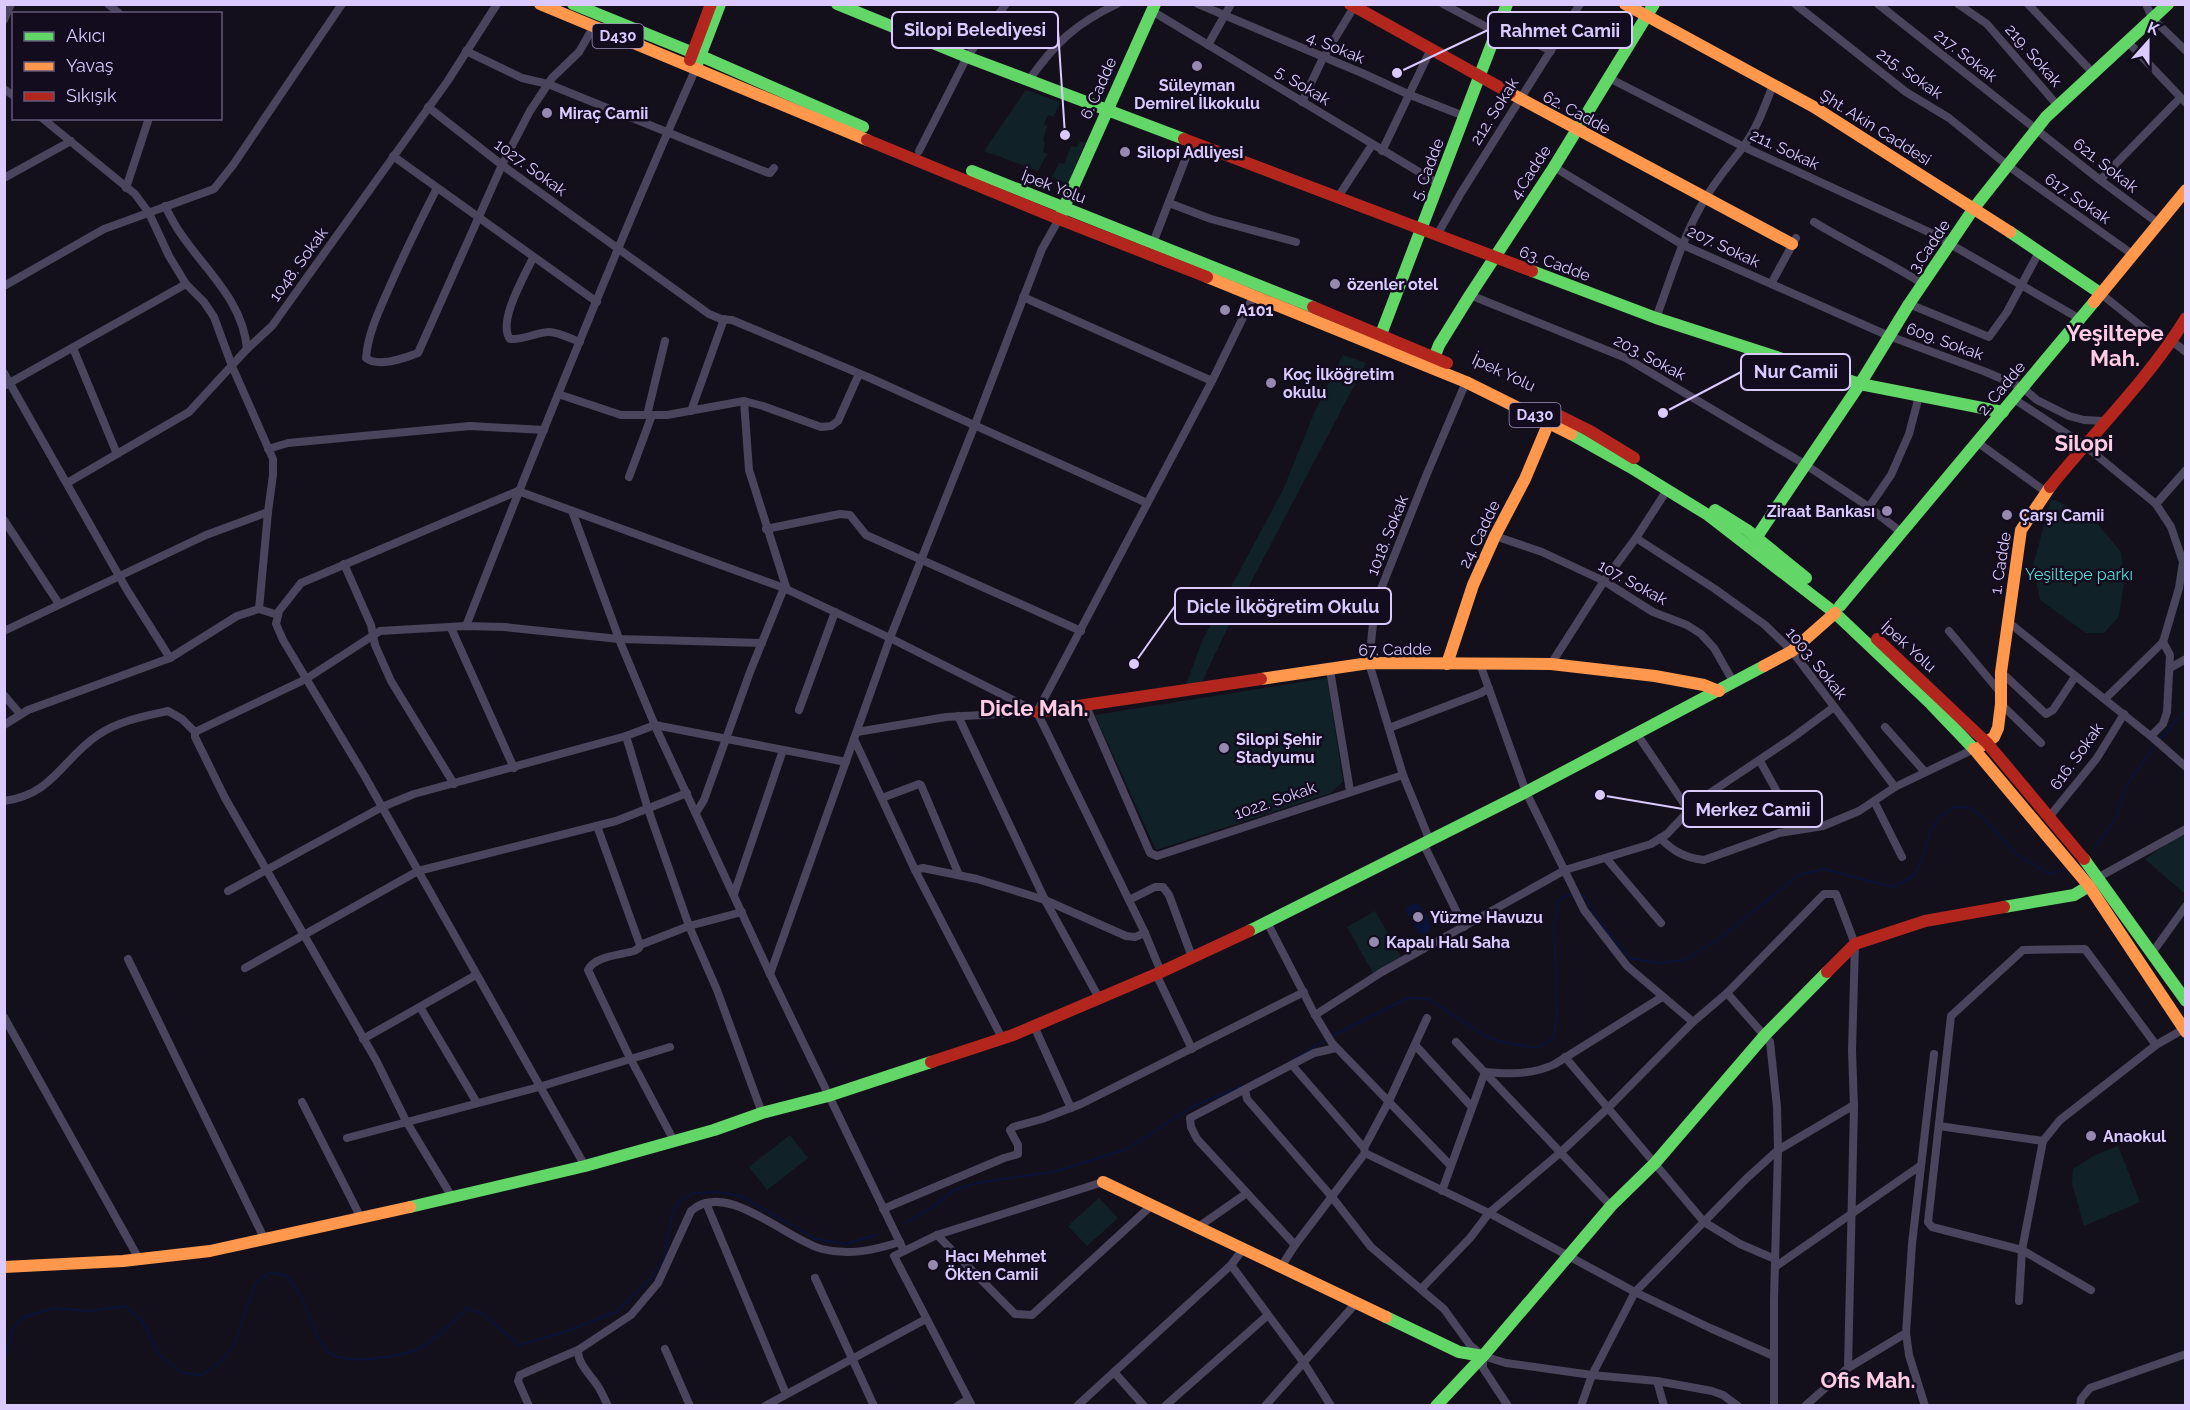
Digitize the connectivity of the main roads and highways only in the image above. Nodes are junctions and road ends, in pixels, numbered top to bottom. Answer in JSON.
{"nodes":[{"id":1,"x":540,"y":4,"type":"edge"},
{"id":2,"x":573,"y":4,"type":"edge"},
{"id":3,"x":711,"y":4,"type":"edge"},
{"id":4,"x":720,"y":4,"type":"edge"},
{"id":5,"x":837,"y":4,"type":"edge"},
{"id":6,"x":1507,"y":4,"type":"edge"},
{"id":7,"x":1625,"y":4,"type":"edge"},
{"id":8,"x":1654,"y":4,"type":"edge"},
{"id":9,"x":2168,"y":4,"type":"edge"},
{"id":10,"x":1360,"y":7,"type":"edge"},
{"id":11,"x":1153,"y":8,"type":"edge"},
{"id":12,"x":862,"y":10,"type":"edge"},
{"id":13,"x":1646,"y":16,"type":"junction"},
{"id":14,"x":697,"y":54,"type":"junction"},
{"id":15,"x":692,"y":66,"type":"junction"},
{"id":16,"x":1481,"y":76,"type":"junction"},
{"id":17,"x":1106,"y":110,"type":"junction"},
{"id":18,"x":1576,"y":130,"type":"junction"},
{"id":19,"x":2186,"y":190,"type":"edge"},
{"id":20,"x":1974,"y":208,"type":"junction"},
{"id":21,"x":1061,"y":213,"type":"junction"},
{"id":22,"x":1422,"y":229,"type":"junction"},
{"id":23,"x":1794,"y":241,"type":"road end"},
{"id":24,"x":1495,"y":258,"type":"junction"},
{"id":25,"x":2100,"y":293,"type":"junction"},
{"id":26,"x":2186,"y":318,"type":"edge"},
{"id":27,"x":1378,"y":340,"type":"junction"},
{"id":28,"x":1434,"y":358,"type":"junction"},
{"id":29,"x":1860,"y":384,"type":"junction"},
{"id":30,"x":2003,"y":412,"type":"junction"},
{"id":31,"x":1550,"y":422,"type":"junction"},
{"id":32,"x":1756,"y":538,"type":"junction"},
{"id":33,"x":1837,"y":609,"type":"junction"},
{"id":34,"x":1447,"y":664,"type":"junction"},
{"id":35,"x":1719,"y":691,"type":"junction"},
{"id":36,"x":1037,"y":712,"type":"road end"},
{"id":37,"x":1987,"y":742,"type":"junction"},
{"id":38,"x":1974,"y":749,"type":"junction"},
{"id":39,"x":2089,"y":886,"type":"junction"},
{"id":40,"x":2186,"y":1001,"type":"edge"},
{"id":41,"x":2185,"y":1030,"type":"edge"},
{"id":42,"x":1103,"y":1182,"type":"road end"},
{"id":43,"x":4,"y":1267,"type":"edge"},
{"id":44,"x":1483,"y":1356,"type":"junction"},
{"id":45,"x":1442,"y":1403,"type":"edge"}],
"edges":[{"from":1,"to":15,"type":"main road","number":"D430"},
{"from":2,"to":14,"type":"main road","number":"D430"},
{"from":3,"to":14,"type":"main road"},
{"from":4,"to":14,"type":"main road"},
{"from":5,"to":12,"type":"main road","name":"63. Cadde"},
{"from":6,"to":16,"type":"main road","name":"5. Cadde"},
{"from":7,"to":13,"type":"main road","name":"Şht. Akin Caddesi"},
{"from":8,"to":13,"type":"main road","name":"4.Cadde"},
{"from":9,"to":20,"type":"main road","name":"3.Cadde"},
{"from":10,"to":16,"type":"main road","name":"62. Cadde"},
{"from":11,"to":17,"type":"main road","name":"6. Cadde"},
{"from":12,"to":17,"type":"main road","name":"63. Cadde"},
{"from":13,"to":18,"type":"main road","name":"4.Cadde"},
{"from":13,"to":20,"type":"main road","name":"Şht. Akin Caddesi"},
{"from":14,"to":15,"type":"main road"},
{"from":14,"to":21,"type":"main road","name":"İpek Yolu","number":"D430"},
{"from":15,"to":21,"type":"main road","number":"D430"},
{"from":16,"to":18,"type":"main road","name":"62. Cadde"},
{"from":16,"to":22,"type":"main road","name":"5. Cadde"},
{"from":17,"to":21,"type":"main road","name":"6. Cadde"},
{"from":17,"to":22,"type":"main road","name":"63. Cadde"},
{"from":18,"to":23,"type":"main road","name":"62. Cadde"},
{"from":18,"to":24,"type":"main road","name":"4.Cadde"},
{"from":19,"to":25,"type":"main road","name":"2. Cadde"},
{"from":20,"to":25,"type":"main road","name":"Şht. Akin Caddesi"},
{"from":20,"to":29,"type":"main road","name":"3.Cadde"},
{"from":21,"to":27,"type":"main road","number":"D430"},
{"from":21,"to":27,"type":"main road","name":"İpek Yolu","number":"D430"},
{"from":22,"to":24,"type":"main road","name":"63. Cadde"},
{"from":22,"to":27,"type":"main road","name":"5. Cadde"},
{"from":24,"to":28,"type":"main road","name":"4.Cadde"},
{"from":24,"to":29,"type":"main road","name":"63. Cadde"},
{"from":25,"to":30,"type":"main road","name":"2. Cadde"},
{"from":26,"to":37,"type":"main road","name":"1. Cadde"},
{"from":27,"to":28,"type":"main road","name":"İpek Yolu","number":"D430"},
{"from":27,"to":31,"type":"main road","number":"D430"},
{"from":28,"to":32,"type":"main road","name":"İpek Yolu","number":"D430"},
{"from":29,"to":30,"type":"main road","name":"63. Cadde"},
{"from":29,"to":32,"type":"main road","name":"3.Cadde"},
{"from":30,"to":33,"type":"main road","name":"2. Cadde"},
{"from":31,"to":33,"type":"main road","number":"D430"},
{"from":31,"to":34,"type":"main road","name":"24. Cadde"},
{"from":32,"to":33,"type":"main road","name":"İpek Yolu","number":"D430"},
{"from":33,"to":35,"type":"main road","name":"2. Cadde"},
{"from":33,"to":37,"type":"main road","name":"İpek Yolu","number":"D430"},
{"from":33,"to":38,"type":"main road","number":"D430"},
{"from":34,"to":35,"type":"main road","name":"67. Cadde"},
{"from":34,"to":36,"type":"main road","name":"67. Cadde"},
{"from":35,"to":43,"type":"main road","name":"2. Cadde"},
{"from":37,"to":38,"type":"main road"},
{"from":37,"to":40,"type":"main road","name":"İpek Yolu","number":"D430"},
{"from":38,"to":39,"type":"main road","number":"D430"},
{"from":39,"to":41,"type":"main road","number":"D430"},
{"from":39,"to":44,"type":"main road"},
{"from":42,"to":44,"type":"main road"},
{"from":44,"to":45,"type":"main road"}]}
